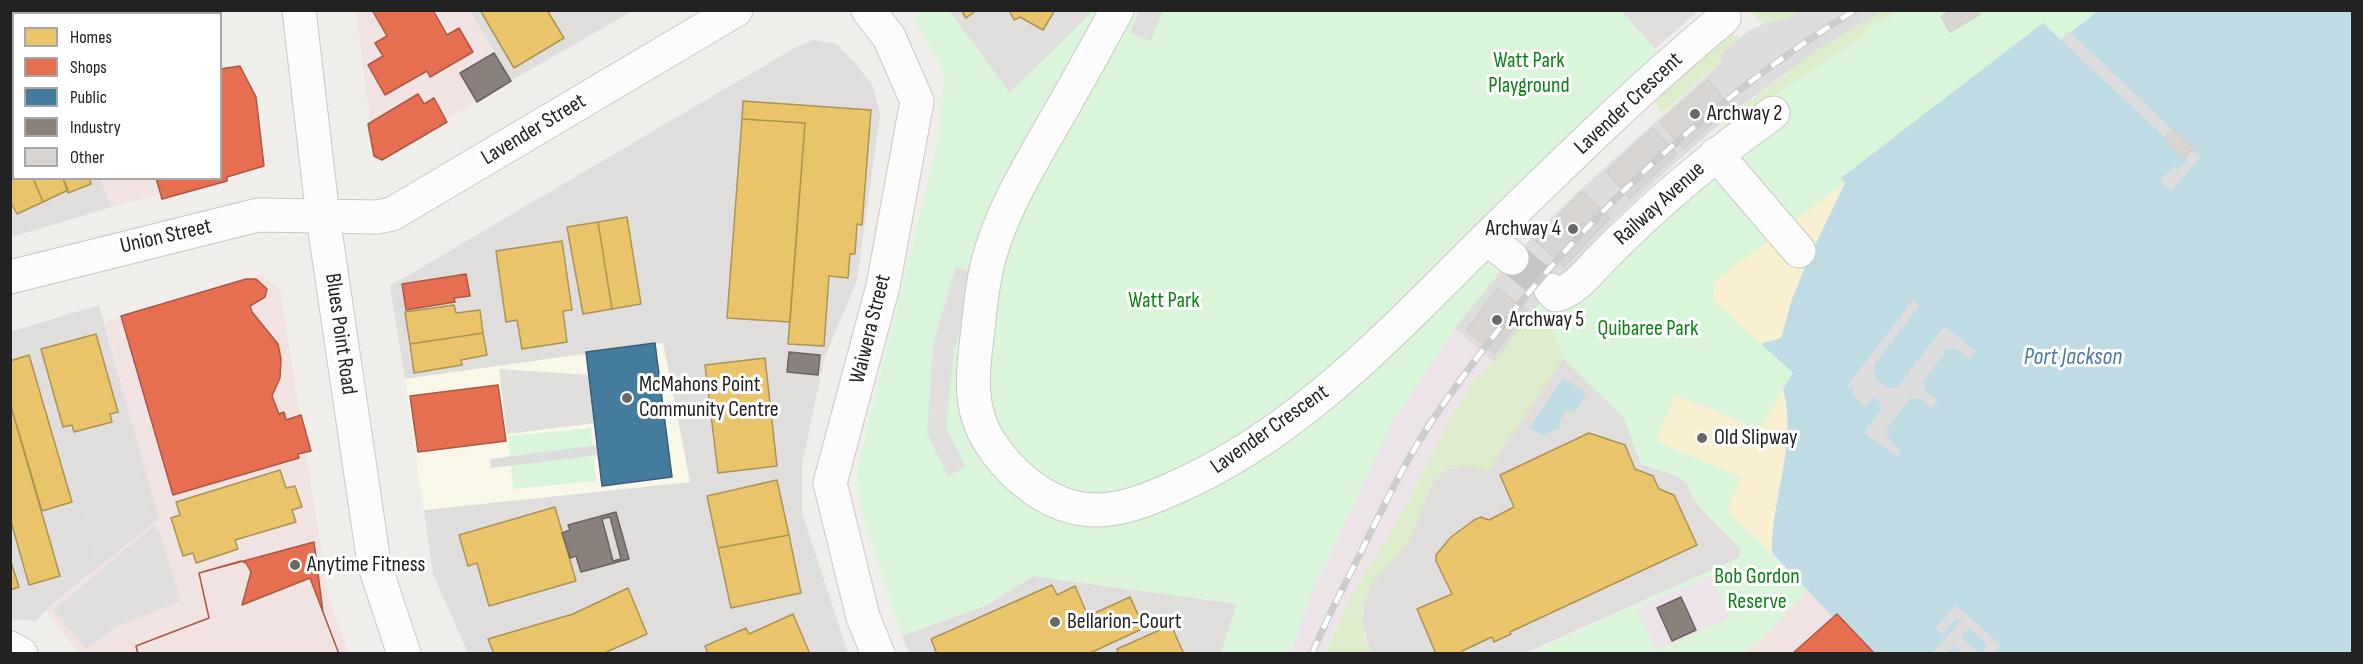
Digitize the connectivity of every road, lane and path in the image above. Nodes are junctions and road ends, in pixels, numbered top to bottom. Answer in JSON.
{"nodes":[{"id":1,"x":299,"y":10,"type":"edge"},
{"id":2,"x":736,"y":10,"type":"edge"},
{"id":3,"x":868,"y":10,"type":"edge"},
{"id":4,"x":1117,"y":10,"type":"edge"},
{"id":5,"x":1724,"y":18,"type":"dead end"},
{"id":6,"x":1773,"y":113,"type":"dead end"},
{"id":7,"x":1716,"y":154,"type":"junction"},
{"id":8,"x":323,"y":217,"type":"junction"},
{"id":9,"x":1487,"y":238,"type":"junction"},
{"id":10,"x":1799,"y":251,"type":"dead end"},
{"id":11,"x":1512,"y":258,"type":"tunnel mouth"},
{"id":12,"x":10,"y":277,"type":"edge"},
{"id":13,"x":1551,"y":290,"type":"dead end"},
{"id":14,"x":10,"y":648,"type":"edge"},
{"id":15,"x":21,"y":654,"type":"edge"},
{"id":16,"x":404,"y":654,"type":"edge"},
{"id":17,"x":878,"y":654,"type":"edge"}],
"edges":[{"from":1,"to":8,"type":"street","name":"Blues Point Road"},
{"from":2,"to":8,"type":"street","name":"Lavender Street"},
{"from":3,"to":17,"type":"street","name":"Waiwera Street"},
{"from":4,"to":9,"type":"street","name":"Lavender Crescent"},
{"from":5,"to":9,"type":"street","name":"Lavender Crescent"},
{"from":6,"to":7,"type":"street","name":"Railway Avenue"},
{"from":7,"to":10,"type":"street"},
{"from":7,"to":13,"type":"street","name":"Railway Avenue"},
{"from":8,"to":12,"type":"street","name":"Union Street"},
{"from":8,"to":16,"type":"street","name":"Blues Point Road"},
{"from":9,"to":11,"type":"street"},
{"from":14,"to":15,"type":"street"}]}
